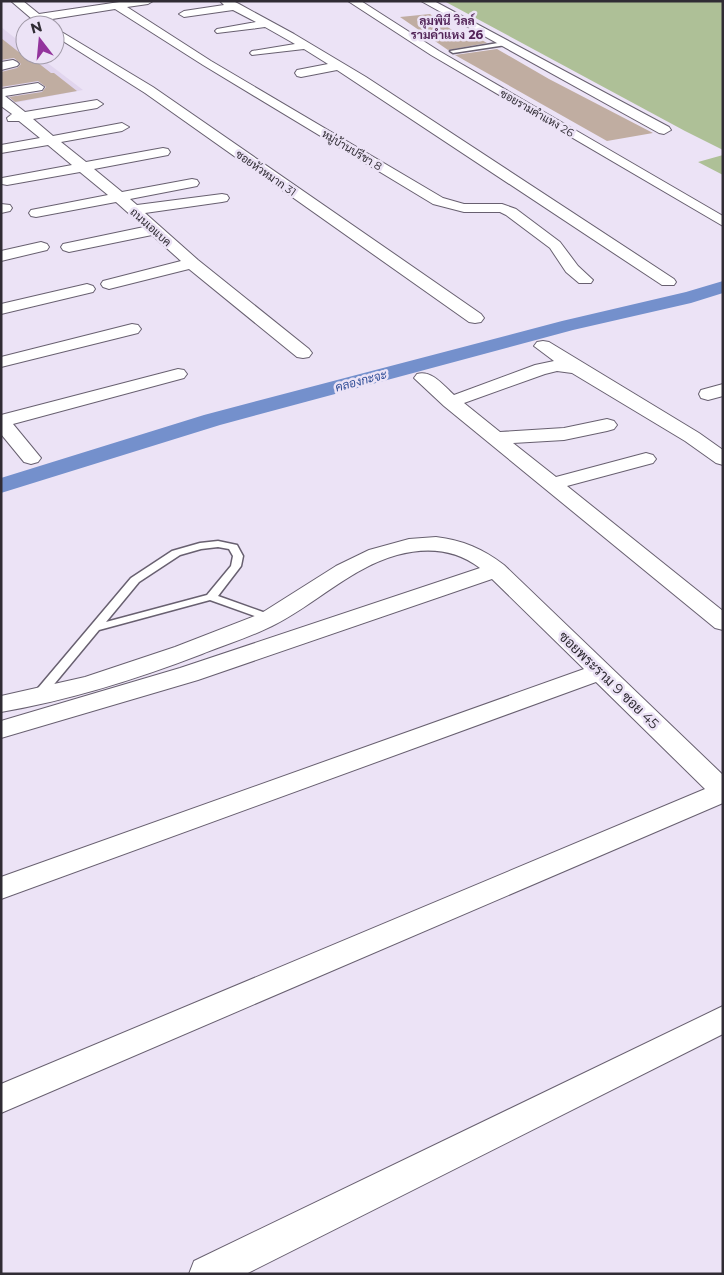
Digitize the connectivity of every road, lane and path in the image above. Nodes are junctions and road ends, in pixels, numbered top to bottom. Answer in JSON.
{"nodes":[{"id":1,"x":16,"y":1,"type":"edge"},
{"id":2,"x":353,"y":1,"type":"edge"},
{"id":3,"x":426,"y":1,"type":"edge"},
{"id":4,"x":140,"y":2,"type":"edge"},
{"id":5,"x":230,"y":4,"type":"edge"},
{"id":6,"x":117,"y":6,"type":"junction"},
{"id":7,"x":184,"y":14,"type":"dead end"},
{"id":8,"x":33,"y":15,"type":"edge"},
{"id":9,"x":57,"y":15,"type":"edge"},
{"id":10,"x":266,"y":24,"type":"junction"},
{"id":11,"x":221,"y":31,"type":"dead end"},
{"id":12,"x":65,"y":37,"type":"edge"},
{"id":13,"x":504,"y":44,"type":"junction"},
{"id":14,"x":304,"y":46,"type":"junction"},
{"id":15,"x":453,"y":51,"type":"dead end"},
{"id":16,"x":256,"y":53,"type":"dead end"},
{"id":17,"x":338,"y":66,"type":"junction"},
{"id":18,"x":301,"y":73,"type":"dead end"},
{"id":19,"x":38,"y":87,"type":"dead end"},
{"id":20,"x":1,"y":93,"type":"edge"},
{"id":21,"x":1,"y":99,"type":"edge"},
{"id":22,"x":97,"y":104,"type":"dead end"},
{"id":23,"x":22,"y":116,"type":"junction"},
{"id":24,"x":1,"y":120,"type":"edge"},
{"id":25,"x":122,"y":127,"type":"dead end"},
{"id":26,"x":664,"y":130,"type":"dead end"},
{"id":27,"x":50,"y":140,"type":"junction"},
{"id":28,"x":1,"y":149,"type":"edge"},
{"id":29,"x":163,"y":152,"type":"dead end"},
{"id":30,"x":83,"y":167,"type":"junction"},
{"id":31,"x":7,"y":181,"type":"dead end"},
{"id":32,"x":192,"y":183,"type":"dead end"},
{"id":33,"x":118,"y":196,"type":"junction"},
{"id":34,"x":222,"y":198,"type":"dead end"},
{"id":35,"x":132,"y":210,"type":"junction"},
{"id":36,"x":36,"y":213,"type":"dead end"},
{"id":37,"x":723,"y":222,"type":"edge"},
{"id":38,"x":154,"y":230,"type":"junction"},
{"id":39,"x":41,"y":247,"type":"dead end"},
{"id":40,"x":69,"y":247,"type":"dead end"},
{"id":41,"x":1,"y":256,"type":"edge"},
{"id":42,"x":192,"y":264,"type":"junction"},
{"id":43,"x":585,"y":280,"type":"dead end"},
{"id":44,"x":668,"y":282,"type":"dead end"},
{"id":45,"x":108,"y":284,"type":"dead end"},
{"id":46,"x":87,"y":289,"type":"dead end"},
{"id":47,"x":1,"y":309,"type":"edge"},
{"id":48,"x":475,"y":318,"type":"dead end"},
{"id":49,"x":132,"y":329,"type":"dead end"},
{"id":50,"x":543,"y":346,"type":"dead end"},
{"id":51,"x":303,"y":353,"type":"dead end"},
{"id":52,"x":1,"y":362,"type":"edge"},
{"id":53,"x":577,"y":368,"type":"junction"},
{"id":54,"x":178,"y":374,"type":"dead end"},
{"id":55,"x":422,"y":378,"type":"dead end"},
{"id":56,"x":451,"y":402,"type":"junction"},
{"id":57,"x":1,"y":421,"type":"edge"},
{"id":58,"x":607,"y":424,"type":"dead end"},
{"id":59,"x":495,"y":438,"type":"junction"},
{"id":60,"x":31,"y":458,"type":"dead end"},
{"id":61,"x":646,"y":459,"type":"dead end"},
{"id":62,"x":723,"y":459,"type":"edge"},
{"id":63,"x":552,"y":484,"type":"junction"},
{"id":64,"x":496,"y":570,"type":"junction"},
{"id":65,"x":211,"y":597,"type":"junction"},
{"id":66,"x":270,"y":618,"type":"junction"},
{"id":67,"x":723,"y":623,"type":"edge"},
{"id":68,"x":95,"y":628,"type":"junction"},
{"id":69,"x":290,"y":638,"type":"junction"},
{"id":70,"x":600,"y":672,"type":"junction"},
{"id":71,"x":37,"y":697,"type":"junction"},
{"id":72,"x":1,"y":704,"type":"edge"},
{"id":73,"x":1,"y":730,"type":"edge"},
{"id":74,"x":723,"y":791,"type":"edge"},
{"id":75,"x":1,"y":888,"type":"edge"},
{"id":76,"x":723,"y":1019,"type":"edge"},
{"id":77,"x":1,"y":1099,"type":"edge"},
{"id":78,"x":207,"y":1274,"type":"edge"}],
"edges":[{"from":1,"to":8,"type":"street"},
{"from":2,"to":37,"type":"street","name":"ซอยรามคำแหง 26"},
{"from":3,"to":13,"type":"street"},
{"from":4,"to":6,"type":"street"},
{"from":5,"to":7,"type":"street"},
{"from":5,"to":10,"type":"street"},
{"from":6,"to":9,"type":"street"},
{"from":6,"to":43,"type":"street","name":"หมู่บ้านปรีชา 8"},
{"from":10,"to":11,"type":"street"},
{"from":10,"to":14,"type":"street"},
{"from":12,"to":48,"type":"street","name":"ซอยหัวหมาก 31"},
{"from":13,"to":15,"type":"lane"},
{"from":13,"to":26,"type":"street"},
{"from":14,"to":16,"type":"street"},
{"from":14,"to":17,"type":"street"},
{"from":17,"to":18,"type":"street"},
{"from":17,"to":44,"type":"street"},
{"from":19,"to":20,"type":"street"},
{"from":21,"to":23,"type":"street","name":"ถนนเอแบค"},
{"from":22,"to":23,"type":"street"},
{"from":23,"to":24,"type":"street"},
{"from":23,"to":27,"type":"street","name":"ถนนเอแบค"},
{"from":25,"to":27,"type":"street"},
{"from":27,"to":28,"type":"street"},
{"from":27,"to":30,"type":"street","name":"ถนนเอแบค"},
{"from":29,"to":30,"type":"street"},
{"from":30,"to":31,"type":"street"},
{"from":30,"to":33,"type":"street","name":"ถนนเอแบค"},
{"from":32,"to":33,"type":"street"},
{"from":33,"to":35,"type":"street","name":"ถนนเอแบค"},
{"from":33,"to":36,"type":"street"},
{"from":34,"to":35,"type":"street"},
{"from":35,"to":38,"type":"street","name":"ถนนเอแบค"},
{"from":38,"to":40,"type":"street"},
{"from":38,"to":42,"type":"street","name":"ถนนเอแบค"},
{"from":39,"to":41,"type":"street"},
{"from":42,"to":45,"type":"street"},
{"from":42,"to":51,"type":"street","name":"ถนนเอแบค"},
{"from":46,"to":47,"type":"street"},
{"from":49,"to":52,"type":"street"},
{"from":50,"to":53,"type":"street"},
{"from":53,"to":56,"type":"street"},
{"from":53,"to":62,"type":"street"},
{"from":54,"to":57,"type":"street"},
{"from":55,"to":56,"type":"street"},
{"from":56,"to":59,"type":"street"},
{"from":57,"to":60,"type":"street"},
{"from":58,"to":59,"type":"street"},
{"from":59,"to":63,"type":"street"},
{"from":61,"to":63,"type":"street"},
{"from":63,"to":67,"type":"street"},
{"from":64,"to":66,"type":"street","name":"ซอยพระราม 9 ซอย 45"},
{"from":64,"to":69,"type":"street"},
{"from":64,"to":70,"type":"street","name":"ซอยพระราม 9 ซอย 45"},
{"from":65,"to":66,"type":"lane"},
{"from":65,"to":68,"type":"lane"},
{"from":65,"to":68,"type":"lane"},
{"from":66,"to":69,"type":"street"},
{"from":66,"to":71,"type":"street","name":"ซอยพระราม 9 ซอย 45"},
{"from":68,"to":71,"type":"lane"},
{"from":69,"to":73,"type":"street"},
{"from":70,"to":74,"type":"street","name":"ซอยพระราม 9 ซอย 45"},
{"from":70,"to":75,"type":"street"},
{"from":71,"to":72,"type":"street","name":"ซอยพระราม 9 ซอย 45"},
{"from":74,"to":77,"type":"street"},
{"from":76,"to":78,"type":"street"}]}
